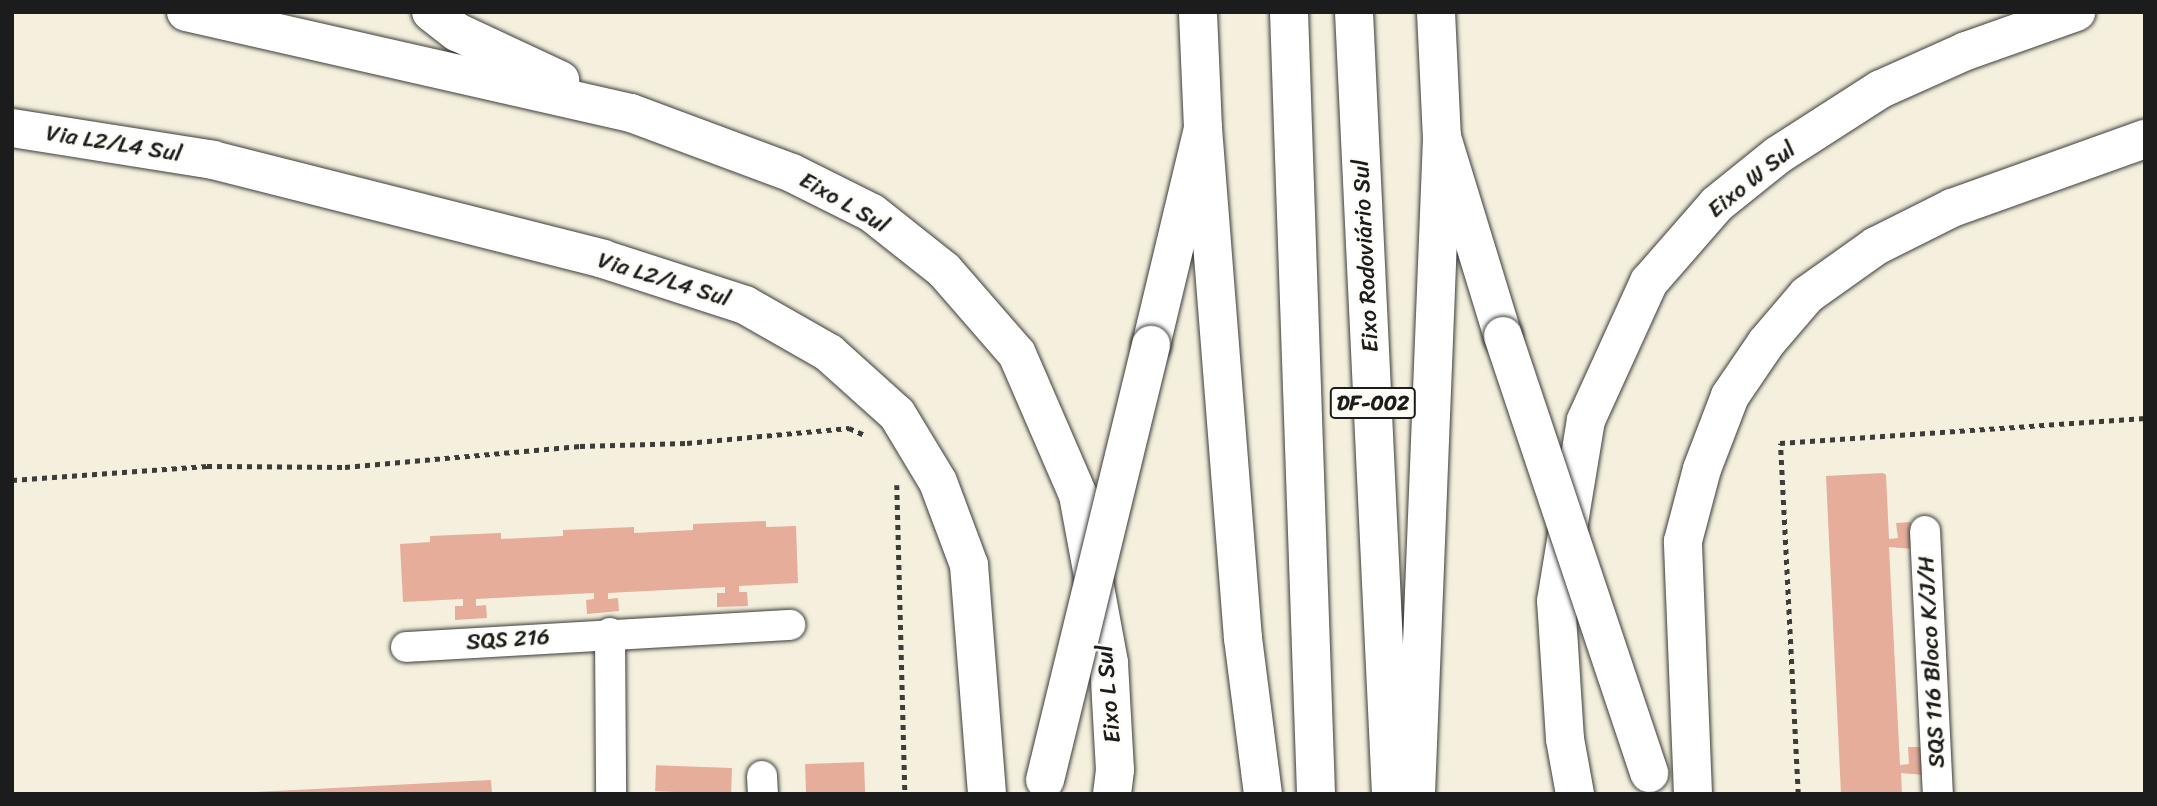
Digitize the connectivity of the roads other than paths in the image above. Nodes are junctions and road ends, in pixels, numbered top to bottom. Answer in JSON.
{"nodes":[{"id":1,"x":187,"y":12,"type":"edge"},
{"id":2,"x":431,"y":12,"type":"edge"},
{"id":3,"x":1198,"y":12,"type":"edge"},
{"id":4,"x":1289,"y":12,"type":"edge"},
{"id":5,"x":1354,"y":12,"type":"edge"},
{"id":6,"x":1436,"y":12,"type":"edge"},
{"id":7,"x":2068,"y":14,"type":"edge"},
{"id":8,"x":631,"y":113,"type":"junction"},
{"id":9,"x":12,"y":128,"type":"edge"},
{"id":10,"x":1203,"y":128,"type":"junction"},
{"id":11,"x":1442,"y":137,"type":"junction"},
{"id":12,"x":2145,"y":139,"type":"edge"},
{"id":13,"x":1925,"y":531,"type":"dead end"},
{"id":14,"x":790,"y":625,"type":"dead end"},
{"id":15,"x":610,"y":634,"type":"junction"},
{"id":16,"x":406,"y":647,"type":"dead end"},
{"id":17,"x":1652,"y":784,"type":"edge"},
{"id":18,"x":1045,"y":787,"type":"edge"},
{"id":19,"x":611,"y":794,"type":"edge"},
{"id":20,"x":987,"y":794,"type":"edge"},
{"id":21,"x":1112,"y":794,"type":"edge"},
{"id":22,"x":1263,"y":794,"type":"edge"},
{"id":23,"x":1315,"y":794,"type":"edge"},
{"id":24,"x":1391,"y":794,"type":"edge"},
{"id":25,"x":1416,"y":794,"type":"edge"},
{"id":26,"x":1575,"y":794,"type":"edge"},
{"id":27,"x":1693,"y":794,"type":"edge"},
{"id":28,"x":1938,"y":794,"type":"edge"}],
"edges":[{"from":1,"to":8,"type":"main road","name":"Eixo L Sul"},
{"from":2,"to":8,"type":"main road"},
{"from":3,"to":10,"type":"main road"},
{"from":4,"to":23,"type":"main road","number":"DF-002"},
{"from":5,"to":24,"type":"main road","name":"Eixo Rodoviário Sul","number":"DF-002"},
{"from":6,"to":11,"type":"main road"},
{"from":7,"to":26,"type":"main road","name":"Eixo W Sul"},
{"from":8,"to":21,"type":"main road","name":"Eixo L Sul"},
{"from":9,"to":20,"type":"main road","name":"Via L2/L4 Sul"},
{"from":10,"to":18,"type":"main road","bridge":true},
{"from":10,"to":22,"type":"main road"},
{"from":11,"to":17,"type":"main road","bridge":true},
{"from":11,"to":25,"type":"main road"},
{"from":12,"to":27,"type":"main road"},
{"from":13,"to":28,"type":"street","name":"SQS 116 Bloco K/J/H"},
{"from":14,"to":15,"type":"street","name":"SQS 216"},
{"from":15,"to":16,"type":"street","name":"SQS 216"},
{"from":15,"to":19,"type":"street"}]}
